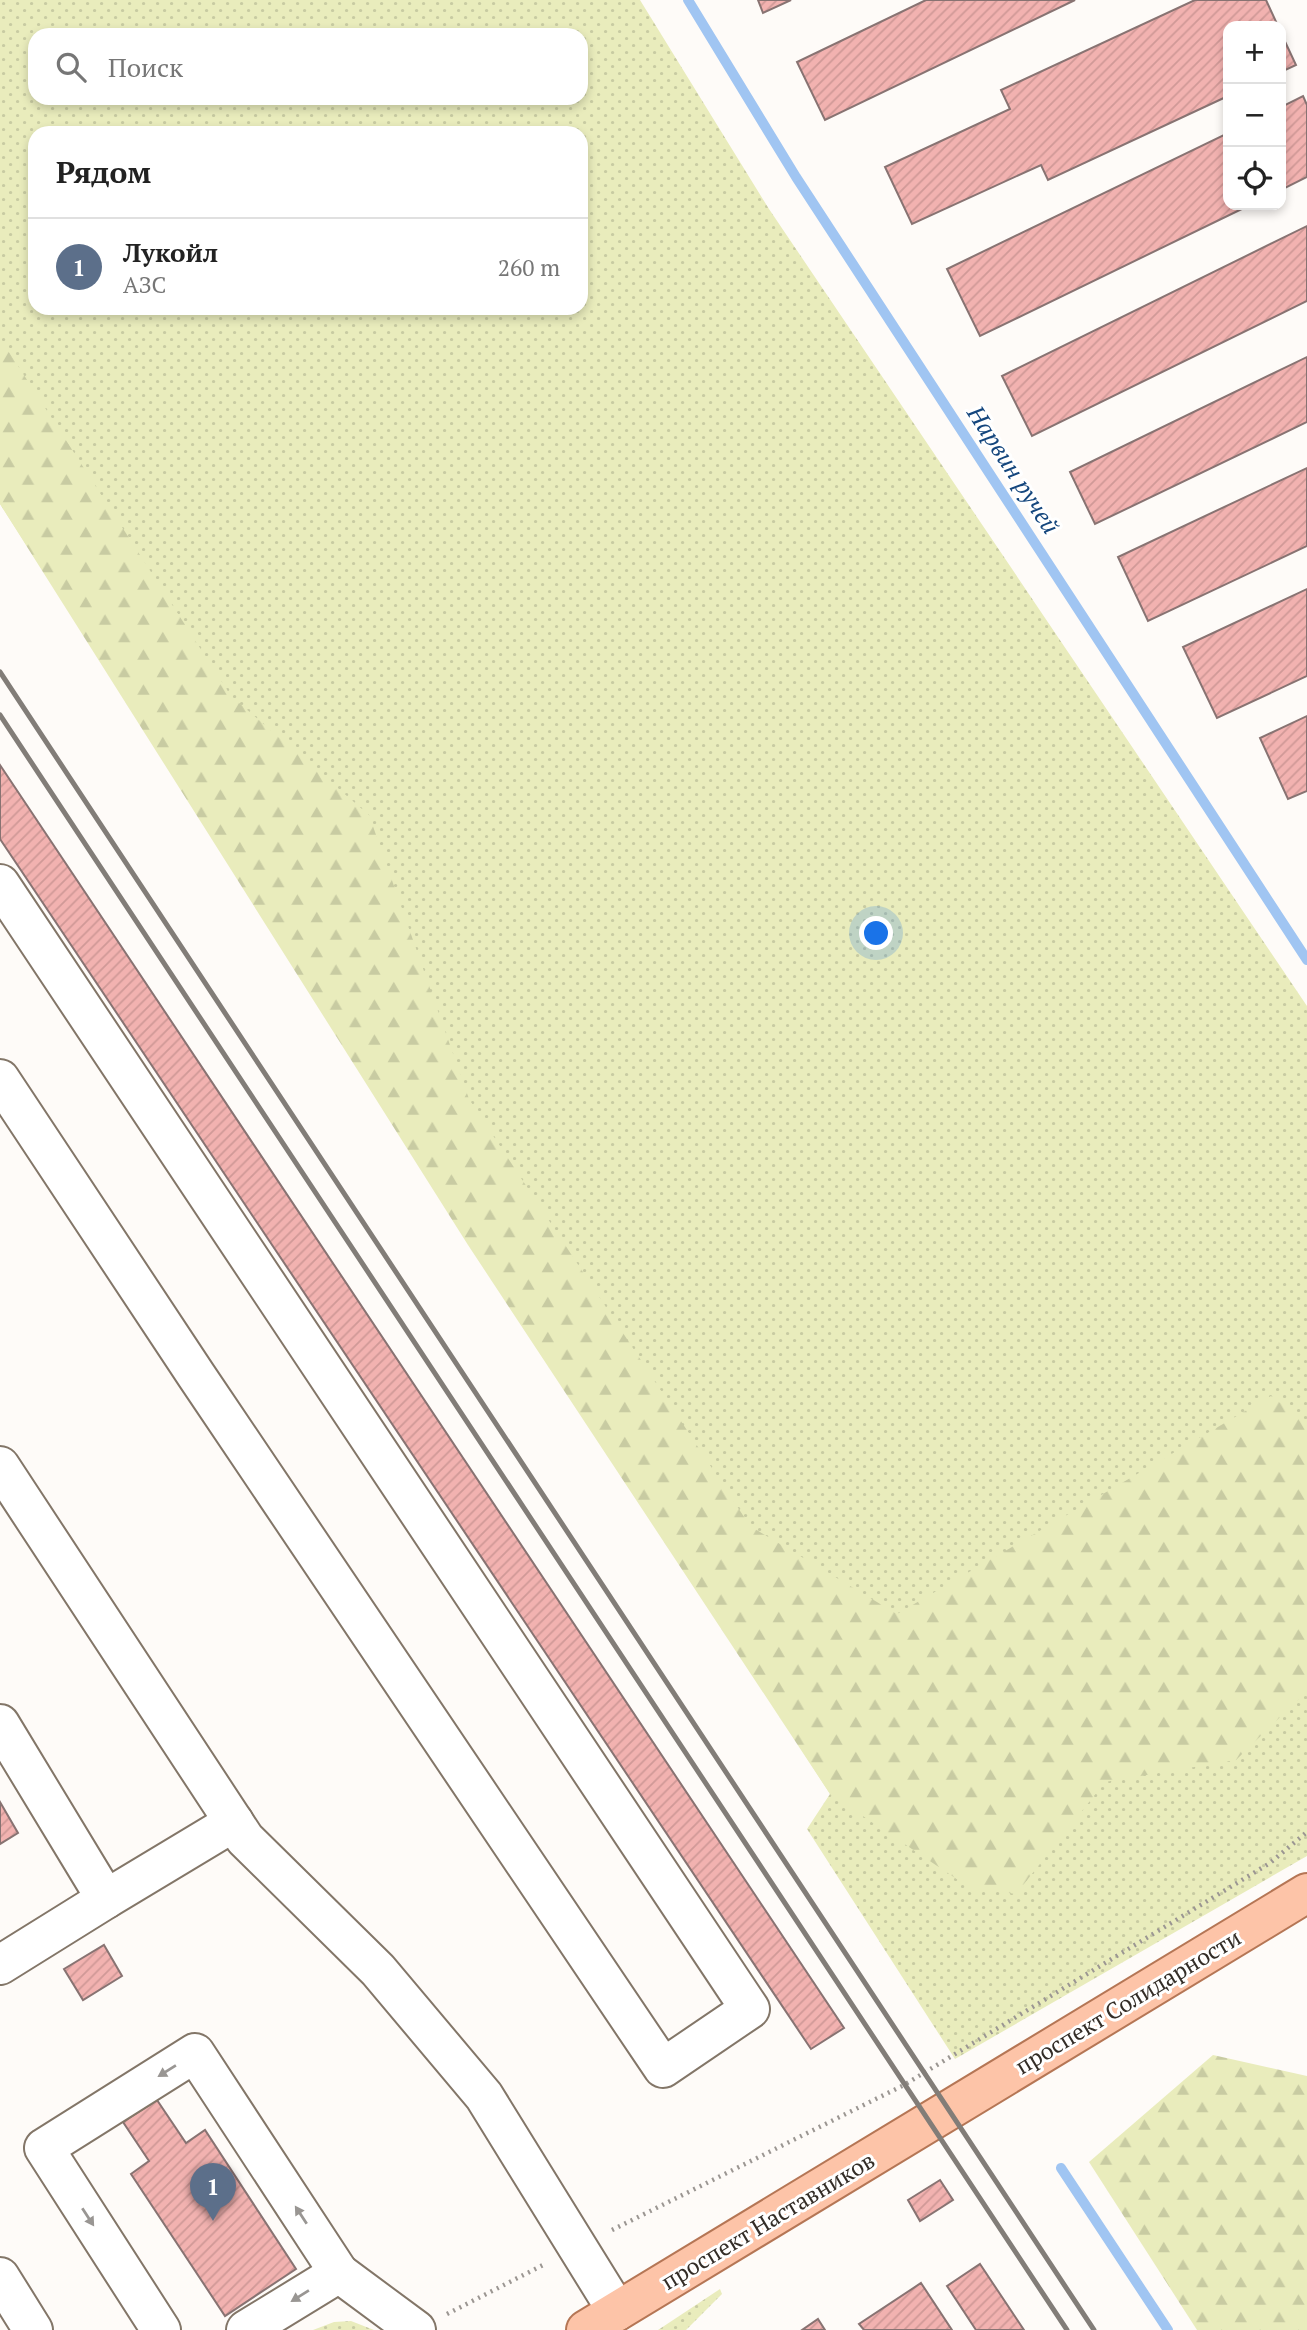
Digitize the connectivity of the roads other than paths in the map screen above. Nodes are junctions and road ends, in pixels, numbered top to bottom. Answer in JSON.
{"nodes":[{"id":1,"x":0,"y":884,"type":"edge"},
{"id":2,"x":0,"y":1079,"type":"edge"},
{"id":3,"x":0,"y":1466,"type":"edge"},
{"id":4,"x":0,"y":1724,"type":"edge"},
{"id":5,"x":234,"y":1822,"type":"junction"},
{"id":6,"x":1307,"y":1893,"type":"edge"},
{"id":7,"x":106,"y":1899,"type":"junction"},
{"id":8,"x":0,"y":1965,"type":"edge"},
{"id":9,"x":950,"y":2111,"type":"joint"},
{"id":10,"x":339,"y":2273,"type":"junction"},
{"id":11,"x":0,"y":2277,"type":"edge"},
{"id":12,"x":600,"y":2323,"type":"edge"},
{"id":13,"x":33,"y":2330,"type":"edge"},
{"id":14,"x":161,"y":2330,"type":"edge"},
{"id":15,"x":246,"y":2330,"type":"edge"},
{"id":16,"x":416,"y":2330,"type":"edge"}],
"edges":[{"from":1,"to":2,"type":"lane"},
{"from":3,"to":5,"type":"lane"},
{"from":4,"to":7,"type":"lane"},
{"from":5,"to":7,"type":"lane"},
{"from":5,"to":12,"type":"lane"},
{"from":6,"to":9,"type":"main road","name":"проспект Солидарности"},
{"from":7,"to":8,"type":"lane"},
{"from":9,"to":12,"type":"main road","name":"проспект Наставников"},
{"from":10,"to":14,"type":"lane","one_way":true},
{"from":10,"to":15,"type":"lane","one_way":true},
{"from":10,"to":16,"type":"lane"},
{"from":11,"to":13,"type":"lane"}]}
